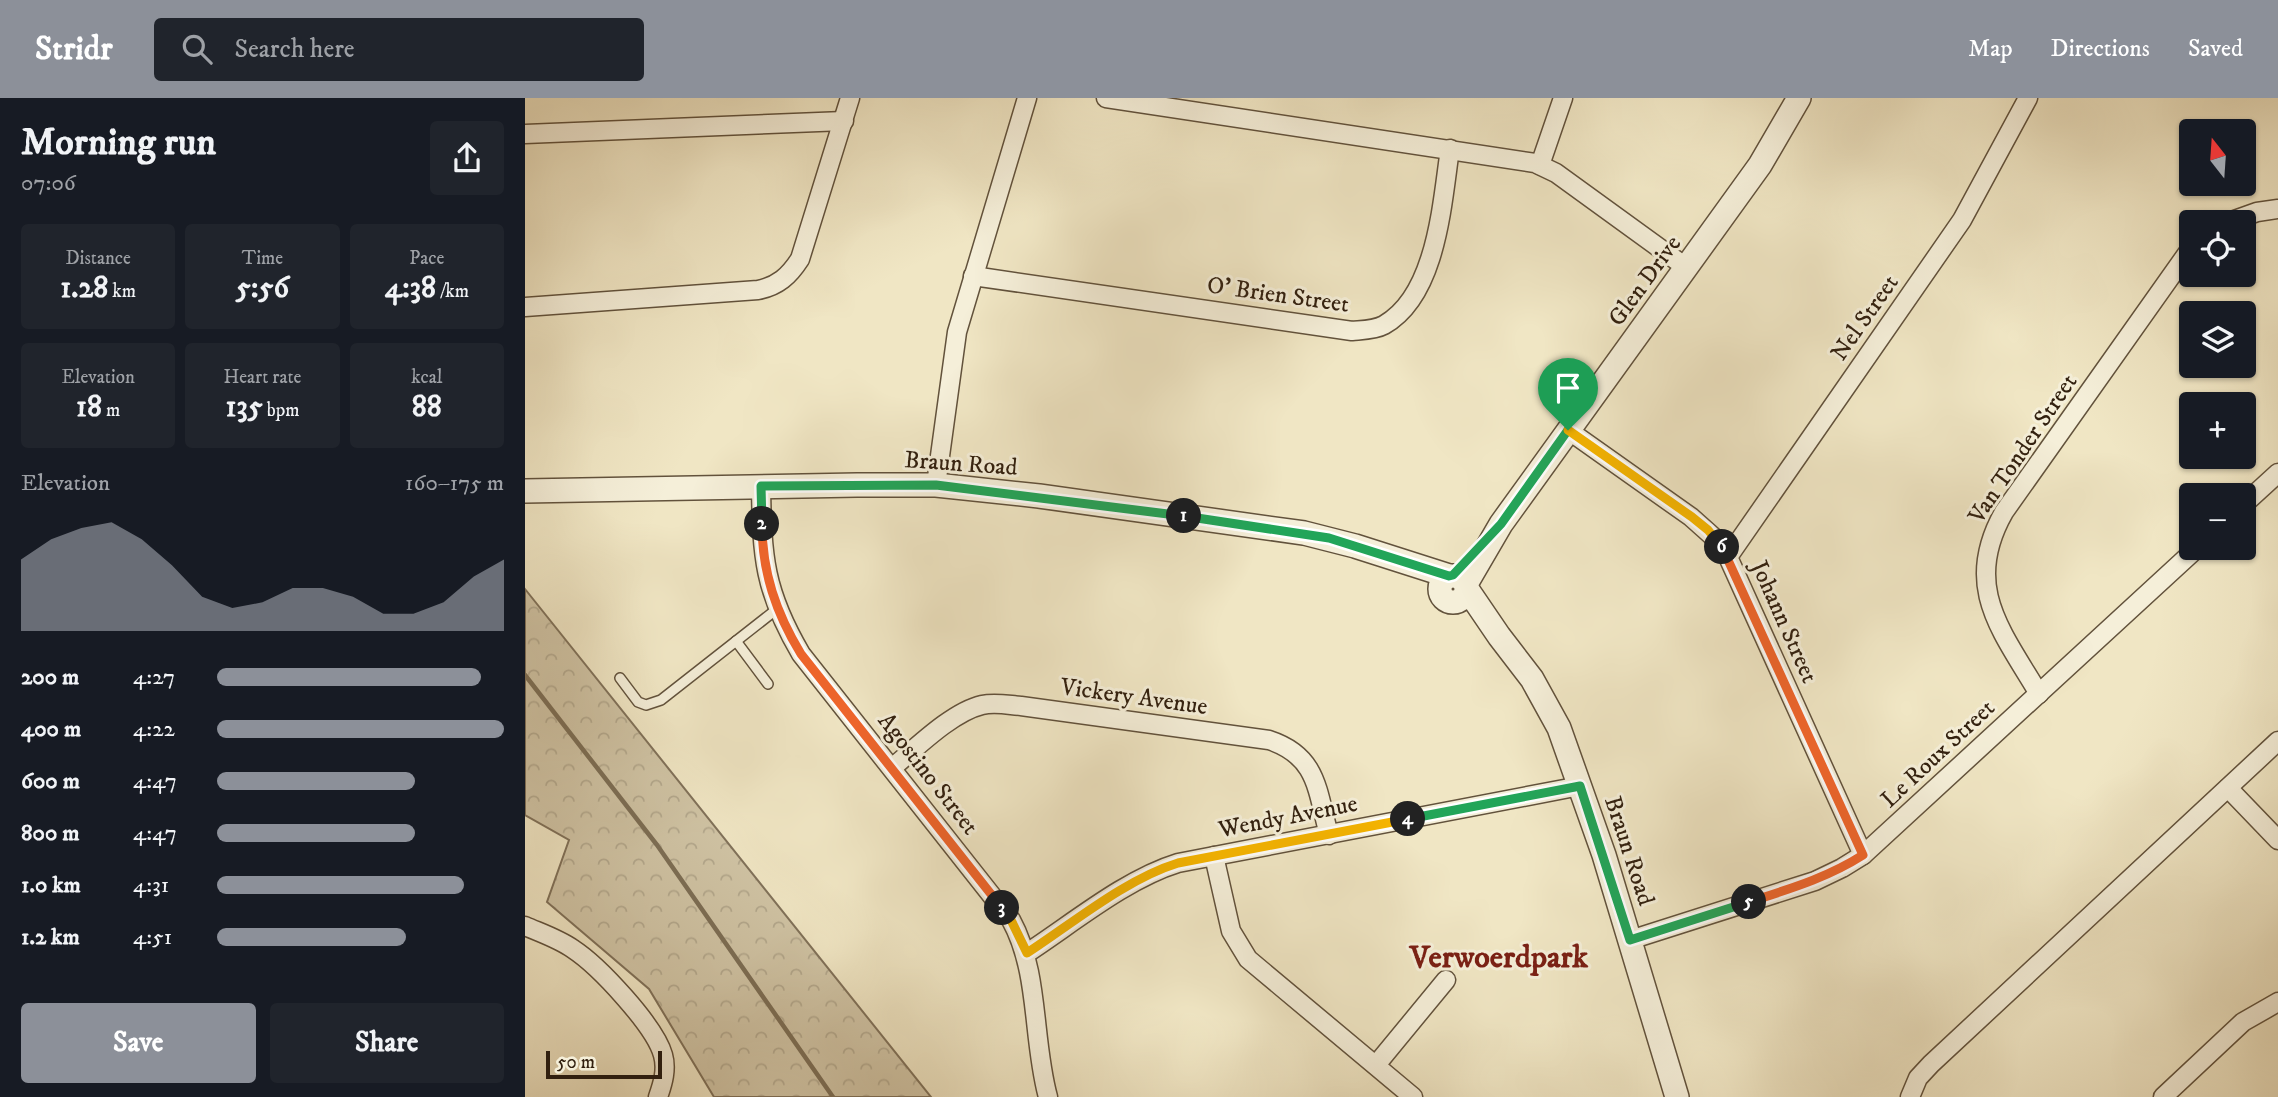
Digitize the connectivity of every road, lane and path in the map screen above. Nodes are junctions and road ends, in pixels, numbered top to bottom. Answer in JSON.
{"nodes":[{"id":1,"x":851,"y":98,"type":"edge"},
{"id":2,"x":1027,"y":98,"type":"edge"},
{"id":3,"x":1106,"y":98,"type":"edge"},
{"id":4,"x":1563,"y":98,"type":"edge"},
{"id":5,"x":1799,"y":98,"type":"edge"},
{"id":6,"x":2028,"y":98,"type":"edge"},
{"id":7,"x":844,"y":121,"type":"junction"},
{"id":8,"x":525,"y":134,"type":"edge"},
{"id":9,"x":1450,"y":149,"type":"junction"},
{"id":10,"x":1540,"y":165,"type":"junction"},
{"id":11,"x":2278,"y":209,"type":"edge"},
{"id":12,"x":2256,"y":212,"type":"edge"},
{"id":13,"x":2179,"y":265,"type":"edge"},
{"id":14,"x":1686,"y":268,"type":"junction"},
{"id":15,"x":972,"y":276,"type":"junction"},
{"id":16,"x":525,"y":307,"type":"edge"},
{"id":17,"x":1568,"y":430,"type":"junction"},
{"id":18,"x":2278,"y":473,"type":"edge"},
{"id":19,"x":936,"y":485,"type":"junction"},
{"id":20,"x":761,"y":486,"type":"junction"},
{"id":21,"x":525,"y":491,"type":"edge"},
{"id":22,"x":2256,"y":493,"type":"edge"},
{"id":23,"x":1728,"y":557,"type":"junction"},
{"id":24,"x":2184,"y":560,"type":"edge"},
{"id":25,"x":1455,"y":586,"type":"junction"},
{"id":26,"x":778,"y":610,"type":"junction"},
{"id":27,"x":736,"y":641,"type":"junction"},
{"id":28,"x":620,"y":678,"type":"dead end"},
{"id":29,"x":768,"y":684,"type":"dead end"},
{"id":30,"x":2039,"y":694,"type":"junction"},
{"id":31,"x":2278,"y":741,"type":"edge"},
{"id":32,"x":891,"y":768,"type":"junction"},
{"id":33,"x":1580,"y":786,"type":"junction"},
{"id":34,"x":2228,"y":788,"type":"junction"},
{"id":35,"x":1329,"y":835,"type":"junction"},
{"id":36,"x":2278,"y":840,"type":"edge"},
{"id":37,"x":1863,"y":855,"type":"junction"},
{"id":38,"x":1214,"y":856,"type":"junction"},
{"id":39,"x":525,"y":926,"type":"edge"},
{"id":40,"x":1630,"y":940,"type":"junction"},
{"id":41,"x":1027,"y":953,"type":"junction"},
{"id":42,"x":1447,"y":980,"type":"dead end"},
{"id":43,"x":2278,"y":1002,"type":"edge"},
{"id":44,"x":1376,"y":1065,"type":"junction"},
{"id":45,"x":658,"y":1097,"type":"edge"},
{"id":46,"x":1048,"y":1097,"type":"edge"},
{"id":47,"x":1413,"y":1097,"type":"edge"},
{"id":48,"x":1677,"y":1097,"type":"edge"},
{"id":49,"x":1910,"y":1097,"type":"edge"},
{"id":50,"x":2163,"y":1097,"type":"edge"}],
"edges":[{"from":1,"to":7,"type":"street"},
{"from":2,"to":15,"type":"street"},
{"from":3,"to":9,"type":"street"},
{"from":4,"to":10,"type":"street"},
{"from":5,"to":14,"type":"street","name":"Glen Drive"},
{"from":6,"to":23,"type":"street","name":"Nel Street"},
{"from":7,"to":8,"type":"street"},
{"from":7,"to":16,"type":"street"},
{"from":9,"to":10,"type":"street"},
{"from":9,"to":15,"type":"street","name":"O' Brien Street"},
{"from":10,"to":14,"type":"street"},
{"from":11,"to":12,"type":"street"},
{"from":13,"to":30,"type":"street","name":"Van Tonder Street"},
{"from":14,"to":17,"type":"street","name":"Glen Drive"},
{"from":15,"to":19,"type":"street"},
{"from":17,"to":23,"type":"street","name":"Johann Street"},
{"from":17,"to":25,"type":"street","name":"Glen Drive"},
{"from":18,"to":22,"type":"street"},
{"from":19,"to":20,"type":"street","name":"Braun Road"},
{"from":19,"to":25,"type":"street","name":"Braun Road"},
{"from":20,"to":21,"type":"street","name":"Braun Road"},
{"from":20,"to":26,"type":"street","name":"Agostino Street"},
{"from":23,"to":37,"type":"street","name":"Johann Street"},
{"from":24,"to":30,"type":"street","name":"Le Roux Street"},
{"from":25,"to":33,"type":"street","name":"Braun Road"},
{"from":26,"to":27,"type":"lane"},
{"from":26,"to":32,"type":"street","name":"Agostino Street"},
{"from":27,"to":28,"type":"lane"},
{"from":27,"to":29,"type":"lane"},
{"from":30,"to":37,"type":"street","name":"Le Roux Street"},
{"from":31,"to":34,"type":"street"},
{"from":32,"to":35,"type":"street","name":"Vickery Avenue"},
{"from":32,"to":41,"type":"street","name":"Agostino Street"},
{"from":33,"to":35,"type":"street","name":"Wendy Avenue"},
{"from":33,"to":40,"type":"street","name":"Braun Road"},
{"from":34,"to":36,"type":"street"},
{"from":34,"to":49,"type":"street"},
{"from":35,"to":38,"type":"street","name":"Wendy Avenue"},
{"from":37,"to":40,"type":"street","name":"Le Roux Street"},
{"from":38,"to":41,"type":"street","name":"Wendy Avenue"},
{"from":38,"to":44,"type":"street"},
{"from":39,"to":45,"type":"street"},
{"from":40,"to":48,"type":"street","name":"Braun Road"},
{"from":41,"to":46,"type":"street","name":"Agostino Street"},
{"from":42,"to":44,"type":"street"},
{"from":43,"to":50,"type":"street"},
{"from":44,"to":47,"type":"street"}]}
